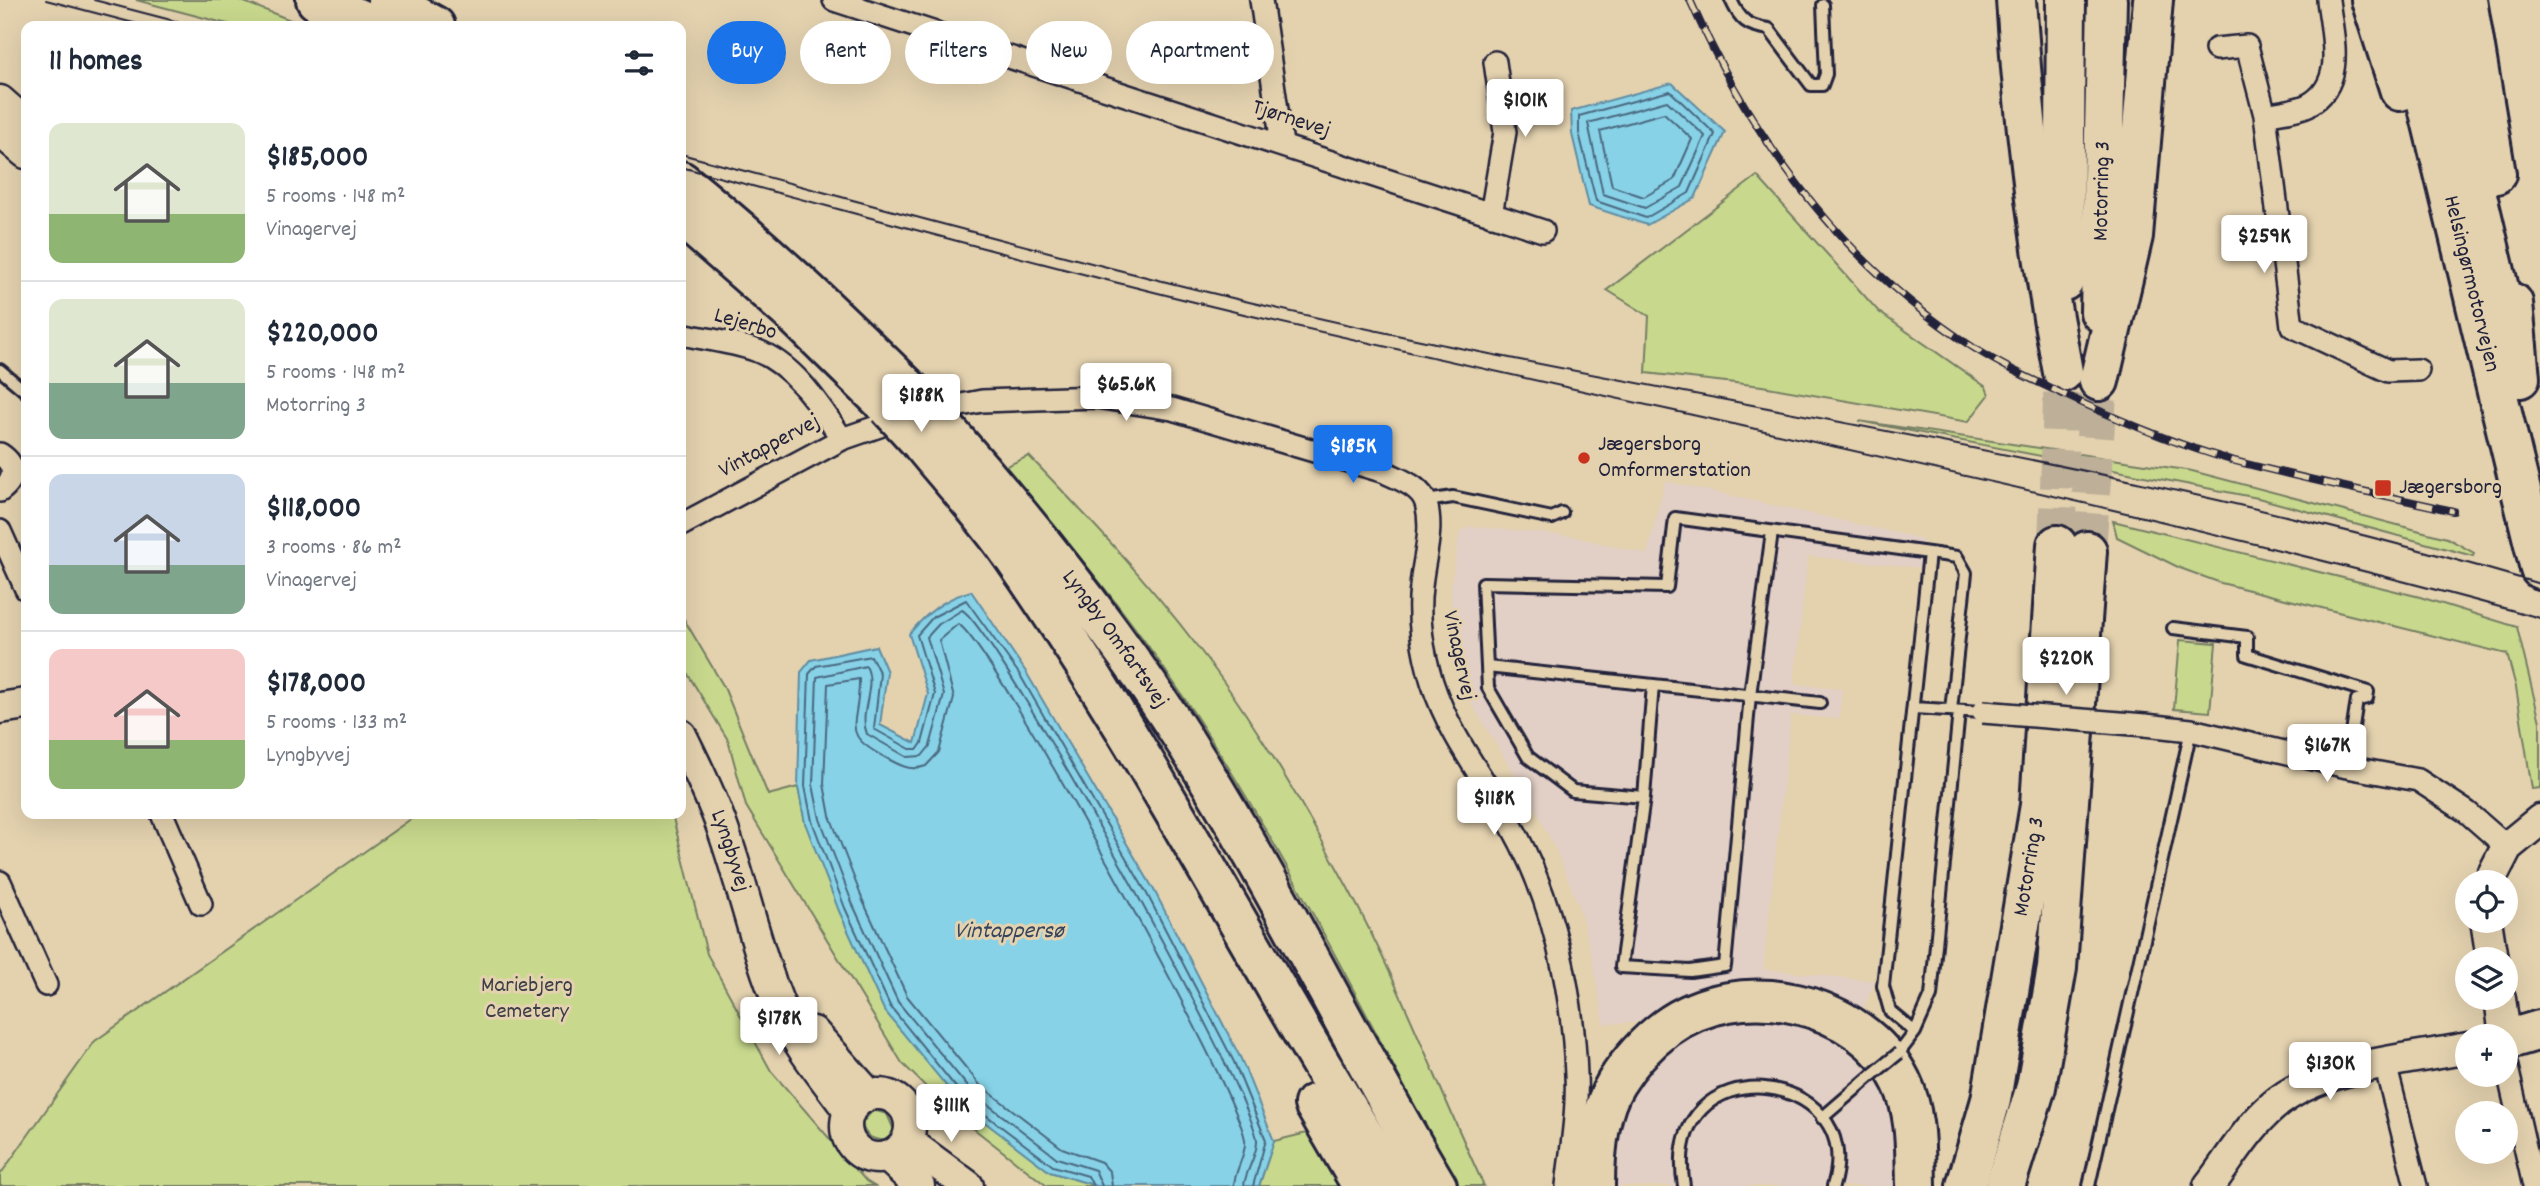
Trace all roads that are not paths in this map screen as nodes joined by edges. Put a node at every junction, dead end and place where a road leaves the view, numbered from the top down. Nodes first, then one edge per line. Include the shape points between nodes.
1 (316, 0) edge
2 (387, 0) edge
3 (834, 0) edge
4 (1261, 0) edge
5 (1731, 0) edge
6 (2016, 0) edge
7 (2066, 0) edge
8 (2107, 0) edge
9 (2153, 0) edge
10 (2328, 0) edge
11 (2371, 0) edge
12 (2402, 0) edge
13 (2431, 0) edge
14 (2467, 0) edge
15 (1823, 5) dead end
16 (364, 21) edge
17 (426, 21) edge
18 (2216, 49) dead end
19 (1495, 62) dead end
20 (0, 101) edge
21 (2265, 115) junction
22 (21, 120) edge
23 (0, 131) edge
24 (1282, 144) junction
25 (21, 149) edge
26 (686, 185) edge
27 (1491, 215) junction
28 (689, 222) edge
29 (1543, 231) dead end
30 (2472, 290) junction
31 (686, 335) edge
32 (0, 370) edge
33 (2418, 370) dead end
34 (2081, 377) junction
35 (2520, 377) junction
36 (21, 388) edge
37 (901, 400) junction
38 (842, 439) junction
39 (936, 439) junction
40 (0, 454) edge
41 (2540, 462) edge
42 (0, 491) edge
43 (1426, 501) junction
44 (1562, 513) dead end
45 (686, 522) edge
46 (0, 531) edge
47 (1772, 532) junction
48 (1929, 552) junction
49 (2540, 569) edge
50 (21, 578) edge
51 (2173, 628) dead end
52 (1487, 667) junction
53 (1097, 682) junction
54 (1653, 685) junction
55 (1750, 695) junction
56 (1820, 703) dead end
57 (21, 705) edge
58 (0, 708) edge
59 (1913, 708) junction
60 (1955, 711) junction
61 (1983, 712) joint
62 (2191, 730) junction
63 (686, 745) edge
64 (2347, 767) junction
65 (1644, 797) junction
66 (164, 819) edge
67 (2540, 820) edge
68 (2507, 847) junction
69 (2495, 870) edge
70 (0, 882) edge
71 (201, 904) dead end
72 (46, 985) dead end
73 (2540, 1030) edge
74 (1915, 1032) junction
75 (2518, 1035) edge
76 (2455, 1051) edge
77 (2385, 1064) junction
78 (2036, 1087) junction
79 (2511, 1087) edge
80 (859, 1103) junction
81 (1822, 1118) junction
82 (897, 1149) junction
83 (919, 1186) edge
84 (968, 1186) edge
85 (1362, 1186) edge
86 (1396, 1186) edge
87 (1437, 1186) edge
88 (1567, 1186) edge
89 (1595, 1186) edge
90 (1684, 1186) edge
91 (1833, 1186) edge
92 (1916, 1186) edge
93 (1966, 1186) edge
94 (2005, 1186) edge
95 (2024, 1186) edge
96 (2090, 1186) edge
97 (2209, 1186) edge
98 (2416, 1186) edge
99 (2534, 1186) edge

1 - 16 highway
2 - 17 highway
3 - 24 street, Tjørnevej
4 - 24 street
5 - 15 lane via 1740,20 1769,29 1811,85 1822,85 1826,74
6 - 34 highway via 2025,127 2043,268
7 - 34 highway, Motorring 3
8 - 34 highway, Motorring 3
9 - 34 highway via 2133,236
10 - 21 street via 2336,61 2329,86 2308,105
11 - 30 highway via 2431,191
12 - 30 highway, Helsingørmotorvejen
13 - 35 highway, Helsingørmotorvejen
14 - 35 highway via 2511,273
18 - 21 street via 2247,46
19 - 27 street via 1505,132
20 - 22 street
21 - 33 street via 2292,326 2388,371
23 - 25 street
24 - 27 street, Tjørnevej
26 - 37 highway, Lyngby Omfartsvej via 827,308
27 - 29 street, Tjørnevej
28 - 37 highway, Lyngby Omfartsvej via 795,316
30 - 49 highway, Helsingørmotorvejen
31 - 38 street, Lejerbo via 773,359 791,373
32 - 36 lane
35 - 41 highway, Helsingørmotorvejen
37 - 39 highway, Lyngby Omfartsvej, bridge
38 - 43 street, Vintappervej via 952,406 1096,397 1172,409 1385,472 1415,487
38 - 45 street, Vintappervej
39 - 53 highway, Lyngby Omfartsvej
39 - 87 highway, Lyngby Omfartsvej via 1040,537 1120,644 1254,857
40 - 42 street via 13,469 12,480
43 - 44 lane via 1453,497 1552,518
43 - 88 street, Vinagervej via 1429,532 1420,589 1431,678 1444,716 1512,827 1535,876 1564,974 1577,1077
46 - 50 street
47 - 48 lane
47 - 52 lane via 1675,518 1667,587 1483,583
47 - 55 lane
48 - 59 lane
48 - 60 lane via 1957,557 1966,573
51 - 64 lane via 2247,638 2247,655 2368,692 2367,698 2357,700
52 - 54 lane
52 - 65 lane via 1488,688 1528,757 1573,791
53 - 85 highway via 1233,963
53 - 86 highway, Lyngby Omfartsvej via 1336,1093
54 - 55 lane
54 - 65 lane
55 - 56 lane
55 - 65 lane via 1725,966 1690,971 1621,967
57 - 58 street
59 - 60 lane
59 - 74 lane via 1883,986 1890,1011
60 - 61 lane
60 - 74 lane via 1931,996
61 - 62 street, bridge
62 - 64 street
62 - 96 lane
63 - 80 street, Lyngbyvej via 723,830 766,971
64 - 68 street via 2418,780 2467,812
66 - 71 street
67 - 68 street
68 - 69 street
70 - 72 street
73 - 75 highway
74 - 81 lane, bridge via 1899,1053
76 - 77 street
77 - 97 street via 2298,1087 2271,1107
77 - 98 street
78 - 93 highway, Motorring 3 via 2057,968 2072,548 2040,805 1991,1100
78 - 94 highway, Motorring 3
78 - 95 highway via 2038,1126
79 - 99 street
80 - 82 street via 890,1096 906,1110 910,1120
80 - 82 street via 846,1129 853,1147 869,1157
81 - 90 lane via 1805,1100 1783,1089 1734,1089 1695,1118 1684,1140 1680,1165
81 - 91 lane via 1837,1156
82 - 83 street
82 - 84 street
89 - 92 highway via 1603,1114 1615,1085 1637,1053 1668,1027 1707,1008 1754,1000 1823,1010 1854,1026 1882,1050 1902,1083 1914,1127

